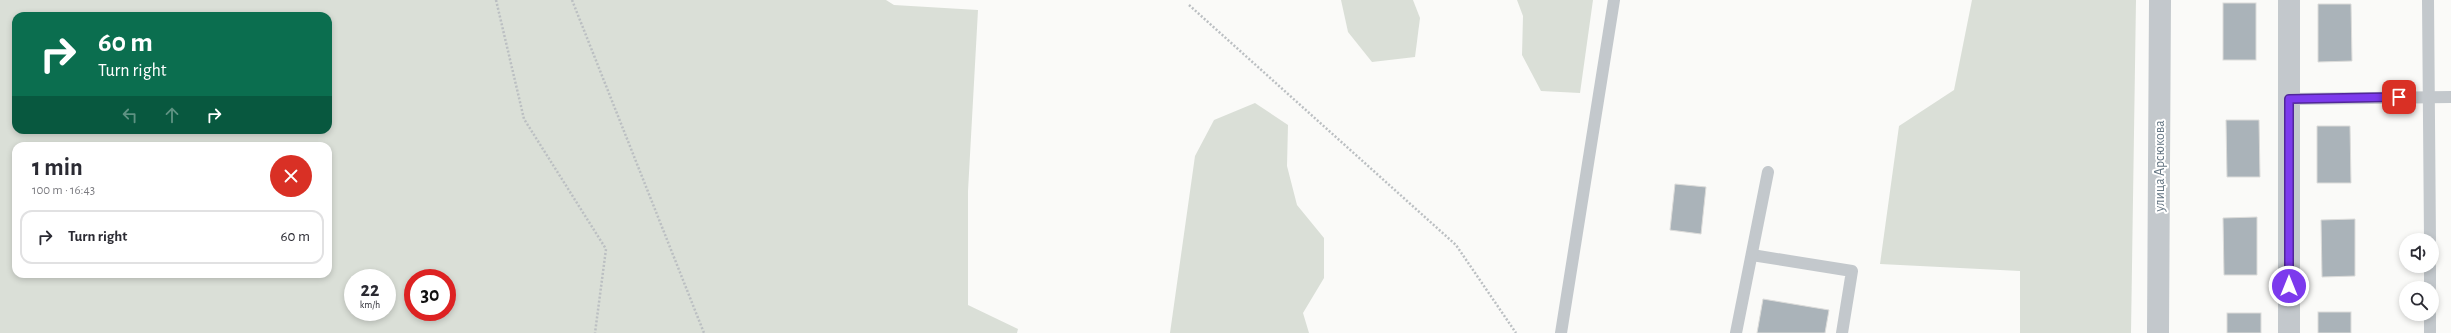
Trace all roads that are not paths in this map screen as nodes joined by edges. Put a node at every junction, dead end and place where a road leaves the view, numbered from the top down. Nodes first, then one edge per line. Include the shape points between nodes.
1 (1614, 0) edge
2 (2160, 0) edge
3 (2289, 0) edge
4 (2428, 0) edge
5 (2430, 97) junction
6 (2451, 97) edge
7 (2289, 99) junction
8 (1768, 172) dead end
9 (2430, 233) edge
10 (1752, 255) junction
11 (2430, 321) edge
12 (1561, 333) edge
13 (1736, 333) edge
14 (1842, 333) edge
15 (2158, 333) edge
16 (2289, 333) edge
17 (2430, 333) edge

1 - 12 lane
2 - 15 street, улица Арсюкова
3 - 7 street
4 - 5 lane
5 - 6 lane
5 - 7 lane
5 - 9 lane
7 - 16 street
8 - 10 lane
10 - 13 lane
10 - 14 lane via 1852,271
11 - 17 lane

